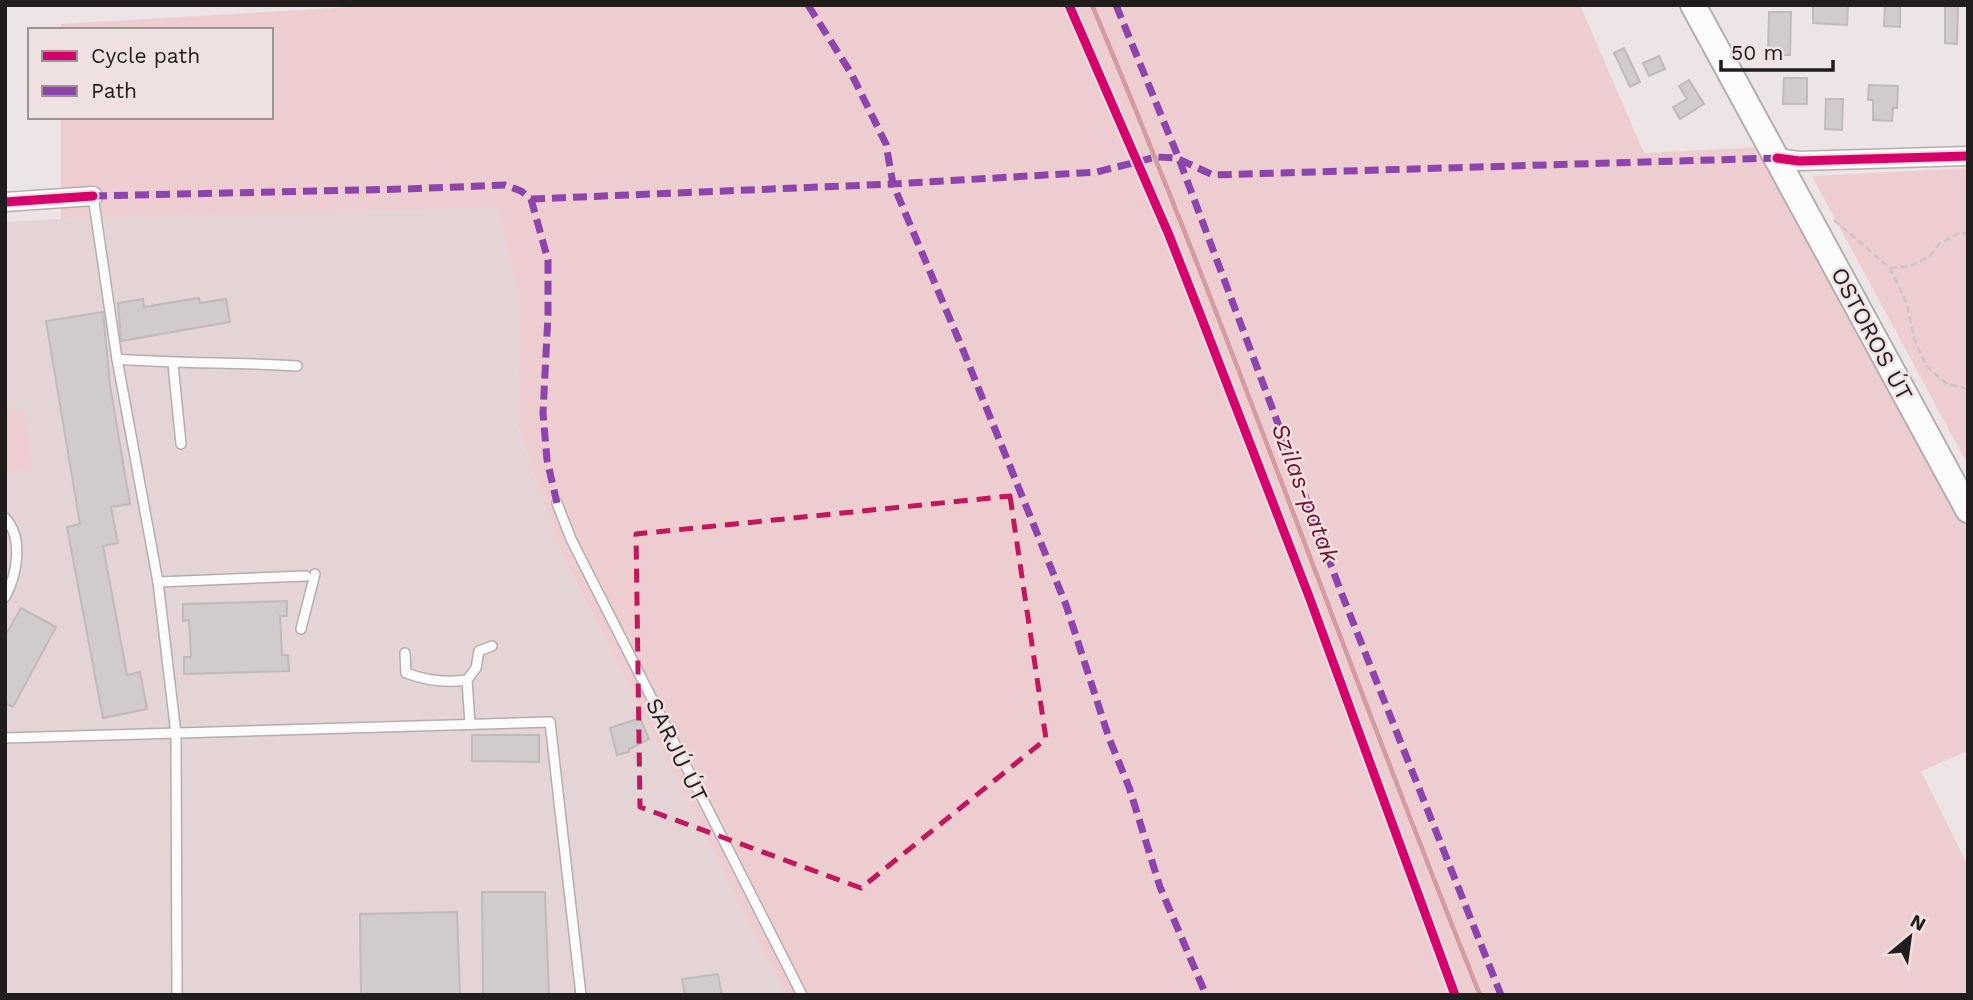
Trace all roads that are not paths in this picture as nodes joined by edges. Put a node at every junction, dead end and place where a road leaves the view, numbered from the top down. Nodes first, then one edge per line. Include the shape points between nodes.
1 (1693, 5) edge
2 (1968, 156) edge
3 (1777, 158) junction
4 (93, 196) joint
5 (5, 202) edge
6 (117, 359) junction
7 (173, 364) junction
8 (297, 366) dead end
9 (181, 444) dead end
10 (557, 503) dead end
11 (1968, 510) edge
12 (5, 518) edge
13 (158, 582) junction
14 (5, 597) edge
15 (301, 629) dead end
16 (492, 646) dead end
17 (405, 653) dead end
18 (467, 680) junction
19 (470, 724) junction
20 (177, 733) junction
21 (5, 738) edge
22 (177, 995) edge
23 (581, 995) edge
24 (802, 995) edge

1 - 3 main road, OSTOROS ÚT
2 - 3 street
3 - 11 main road, OSTOROS ÚT
4 - 5 street
4 - 6 lane
6 - 7 lane
6 - 13 lane
7 - 8 lane
7 - 9 lane
10 - 24 lane, SARJÚ ÚT via 571,539
12 - 14 lane via 12,525 16,562
13 - 15 lane via 309,580
13 - 20 lane
16 - 18 lane via 479,651 476,668
17 - 18 lane via 406,673 435,681
18 - 19 lane
19 - 20 lane
19 - 23 lane via 550,722
20 - 21 lane
20 - 22 lane

